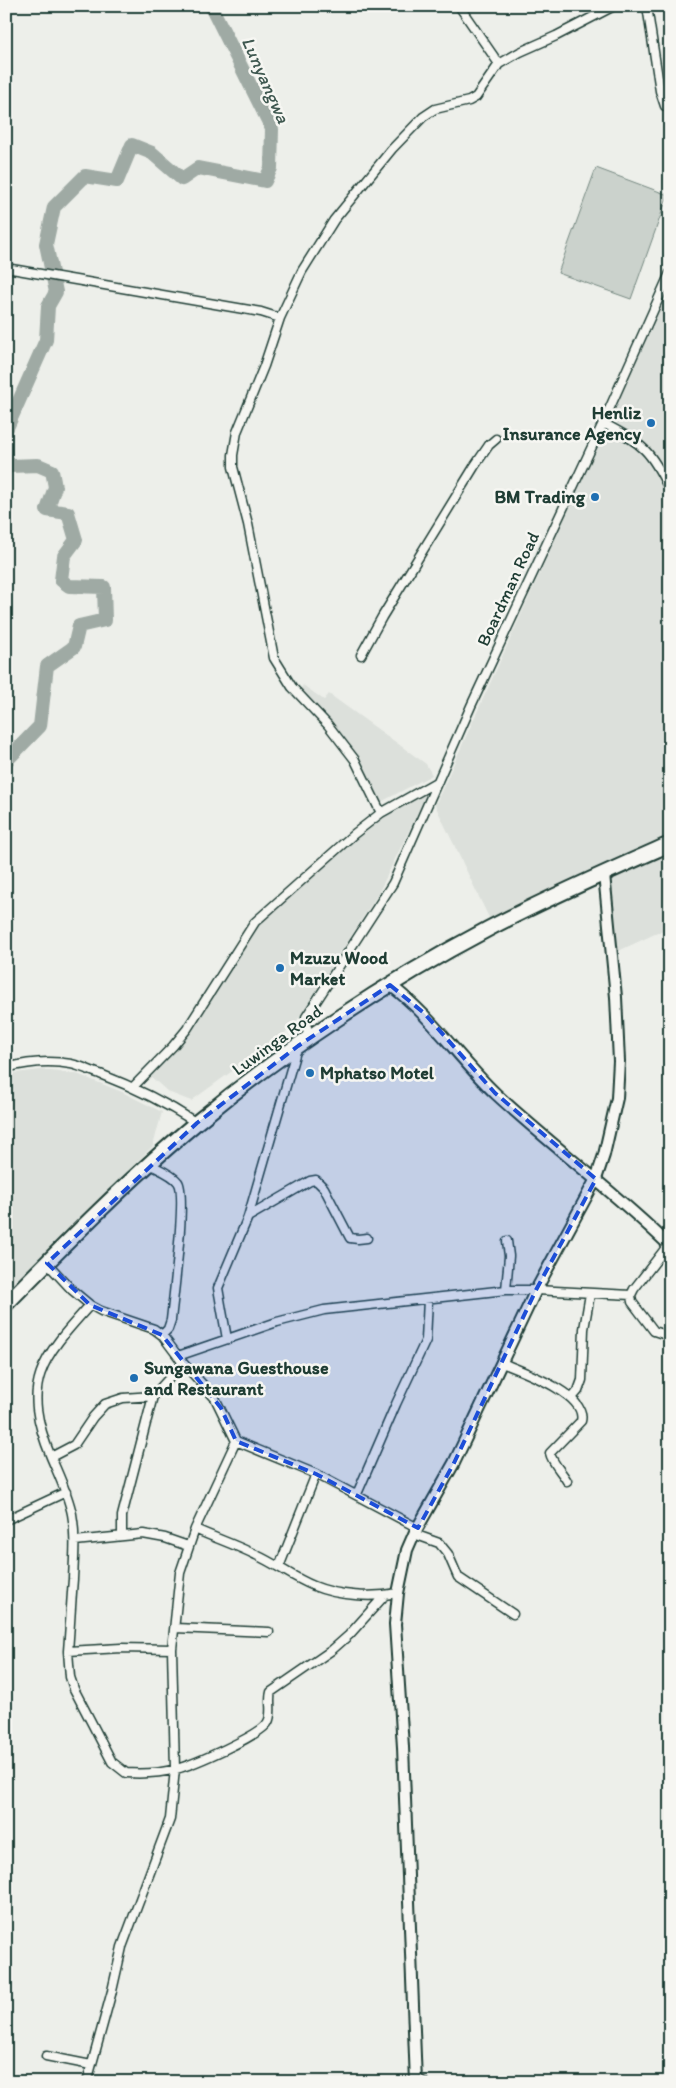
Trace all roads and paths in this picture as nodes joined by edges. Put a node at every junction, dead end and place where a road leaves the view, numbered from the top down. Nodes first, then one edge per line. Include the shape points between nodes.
1 (459, 6) edge
2 (614, 6) edge
3 (647, 6) edge
4 (499, 64) junction
5 (670, 109) edge
6 (6, 268) edge
7 (670, 273) edge
8 (280, 318) junction
9 (603, 423) junction
10 (496, 438) dead end
11 (670, 491) edge
12 (361, 655) dead end
13 (438, 781) junction
14 (381, 813) junction
15 (670, 844) edge
16 (604, 874) junction
17 (390, 985) junction
18 (303, 1042) junction
19 (6, 1068) edge
20 (133, 1087) junction
21 (197, 1122) junction
22 (149, 1164) junction
23 (596, 1179) junction
24 (248, 1217) junction
25 (367, 1238) dead end
26 (507, 1241) dead end
27 (669, 1245) edge
28 (47, 1263) junction
29 (506, 1290) junction
30 (536, 1290) junction
31 (590, 1294) junction
32 (631, 1295) junction
33 (428, 1300) junction
34 (6, 1304) edge
35 (90, 1305) junction
36 (670, 1332) edge
37 (162, 1335) junction
38 (227, 1339) junction
39 (178, 1356) junction
40 (502, 1363) junction
41 (183, 1364) junction
42 (153, 1396) junction
43 (572, 1398) junction
44 (236, 1441) junction
45 (51, 1457) junction
46 (316, 1474) junction
47 (567, 1481) dead end
48 (66, 1492) junction
49 (357, 1494) junction
50 (6, 1520) edge
51 (195, 1529) junction
52 (416, 1531) junction
53 (122, 1536) junction
54 (75, 1541) junction
55 (188, 1546) junction
56 (279, 1567) junction
57 (398, 1592) junction
58 (385, 1595) junction
59 (513, 1614) dead end
60 (175, 1628) junction
61 (269, 1632) dead end
62 (172, 1649) junction
63 (68, 1651) junction
64 (174, 1770) junction
65 (46, 2056) dead end
66 (91, 2065) junction
67 (419, 2081) edge
68 (87, 2082) edge

1 - 4 street
2 - 4 street
3 - 5 street via 660,91 665,106
4 - 8 street via 476,97 435,109 392,150 334,220 302,272
6 - 8 street
7 - 9 street, Boardman Road
8 - 14 street via 237,432 233,467 248,524 274,658 292,687 355,760
9 - 11 street via 634,439 648,452
9 - 13 street, Boardman Road
10 - 12 street via 474,467
13 - 14 street
13 - 18 street, Boardman Road via 393,883 306,1018
14 - 20 street via 255,922 187,1029
15 - 16 highway, Luwinga Road
16 - 17 highway, Luwinga Road via 489,929
16 - 23 street via 616,997 618,1079 610,1135
17 - 18 highway, Luwinga Road
17 - 23 street via 424,1013 495,1093
18 - 21 highway, Luwinga Road
18 - 24 street, Boardman Road
19 - 20 street via 44,1061 72,1064
20 - 21 street
21 - 22 highway, Luwinga Road
22 - 28 highway, Luwinga Road
22 - 37 street via 174,1178 181,1190 171,1320
23 - 27 street
23 - 30 street
24 - 25 street via 316,1180 324,1188 350,1238
24 - 38 street, Boardman Road via 218,1288
26 - 29 street
27 - 32 street
28 - 34 highway, Luwinga Road
28 - 35 street
29 - 30 street
29 - 33 street
30 - 31 street
30 - 40 street
31 - 32 street
31 - 43 street via 584,1329 582,1380
32 - 36 street via 632,1302 654,1331
33 - 38 street via 324,1310
33 - 49 street via 426,1340
35 - 37 street
35 - 45 street via 57,1342 44,1363 39,1380 36,1410
37 - 39 street
38 - 39 street
39 - 41 street
40 - 43 street
40 - 52 street via 454,1463
41 - 42 street
41 - 44 street via 215,1398
42 - 45 street via 123,1398 106,1404 74,1445
42 - 53 street via 122,1516
43 - 47 street via 581,1412 581,1421 550,1453
44 - 46 street
44 - 51 street
45 - 48 street
46 - 49 street
46 - 56 street
48 - 50 street
48 - 54 street
49 - 52 street
51 - 55 street
51 - 56 street
52 - 57 street
52 - 59 street via 439,1544 448,1554 458,1577
53 - 54 street
53 - 55 street via 143,1534
54 - 63 street
55 - 60 street via 180,1574
56 - 58 street via 313,1586 328,1590
57 - 58 street
57 - 67 street via 395,1624
58 - 64 street via 332,1650 271,1692 269,1720 261,1730
60 - 61 street
60 - 62 street
62 - 63 street
62 - 64 street
63 - 64 street via 74,1689 112,1762 126,1773
64 - 66 street via 170,1819 122,1947
65 - 66 street
66 - 68 street

